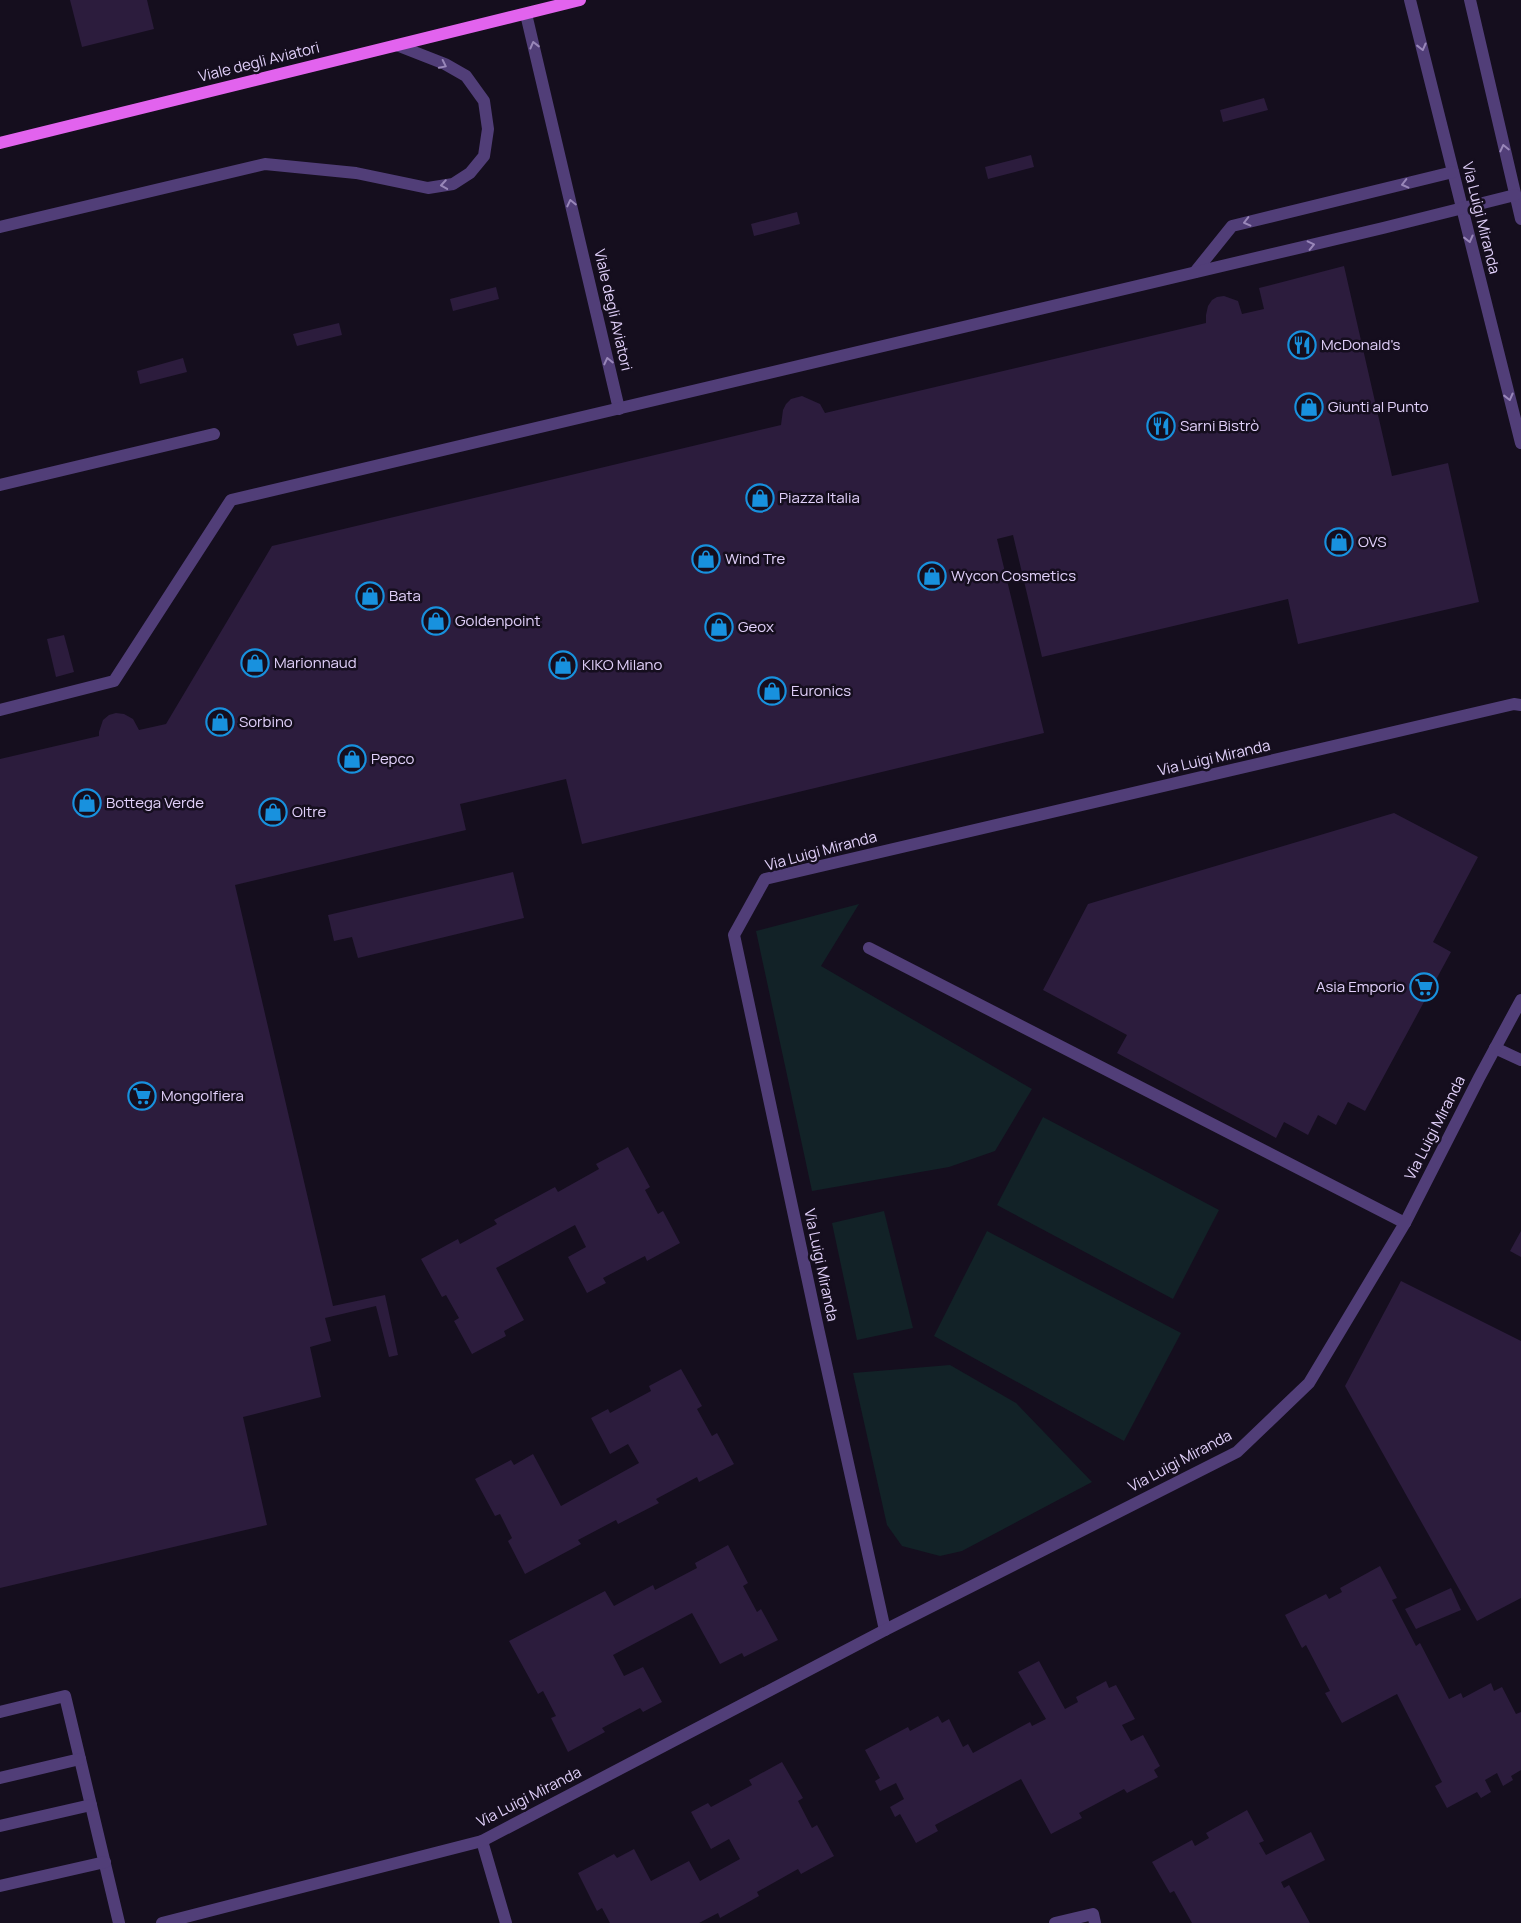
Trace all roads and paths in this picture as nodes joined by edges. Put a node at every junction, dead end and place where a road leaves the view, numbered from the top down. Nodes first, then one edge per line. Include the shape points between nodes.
1 (580, 0) edge
2 (1410, 0) edge
3 (1470, 0) edge
4 (526, 14) junction
5 (398, 46) junction
6 (0, 143) edge
7 (1453, 172) junction
8 (1515, 195) junction
9 (1462, 209) junction
10 (1521, 219) edge
11 (0, 227) edge
12 (1195, 272) junction
13 (619, 409) junction
14 (214, 434) dead end
15 (1521, 443) edge
16 (0, 485) edge
17 (1521, 705) edge
18 (0, 710) edge
19 (869, 948) dead end
20 (1521, 1000) edge
21 (1495, 1048) junction
22 (1521, 1060) edge
23 (1405, 1223) junction
24 (885, 1630) junction
25 (0, 1712) edge
26 (80, 1759) junction
27 (0, 1778) edge
28 (91, 1804) junction
29 (0, 1826) edge
30 (482, 1841) junction
31 (105, 1862) junction
32 (0, 1886) edge
33 (119, 1923) edge
34 (162, 1923) edge
35 (506, 1923) edge
36 (1055, 1923) edge
37 (1095, 1923) edge

1 - 4 main road, Viale degli Aviatori
2 -> 7 street, Via Luigi Miranda
8 -> 3 street
4 - 5 main road, Viale degli Aviatori
13 -> 4 street, Viale degli Aviatori
5 - 6 main road, Viale degli Aviatori
5 -> 11 street via 445,64 466,76 484,101 488,129 484,156 470,173 453,184 428,188 356,174 265,164
7 - 9 street, Via Luigi Miranda
7 -> 12 street via 1232,226
8 - 9 street
8 - 10 street
12 -> 9 street
9 -> 15 street, Via Luigi Miranda
12 - 13 street
13 - 18 street via 232,500 114,681
14 - 16 street
17 - 24 street, Via Luigi Miranda via 1514,704 765,879 734,935
19 - 23 street
20 - 21 street, Via Luigi Miranda
21 - 22 street
21 - 23 street, Via Luigi Miranda
23 - 24 street, Via Luigi Miranda via 1309,1383 1237,1452
24 - 30 street, Via Luigi Miranda
25 - 26 street via 65,1696
26 - 27 street
26 - 28 street
28 - 29 street
28 - 31 street
30 - 34 street, Via Luigi Miranda
30 - 35 street
31 - 32 street
31 - 33 street
36 - 37 street via 1093,1914

